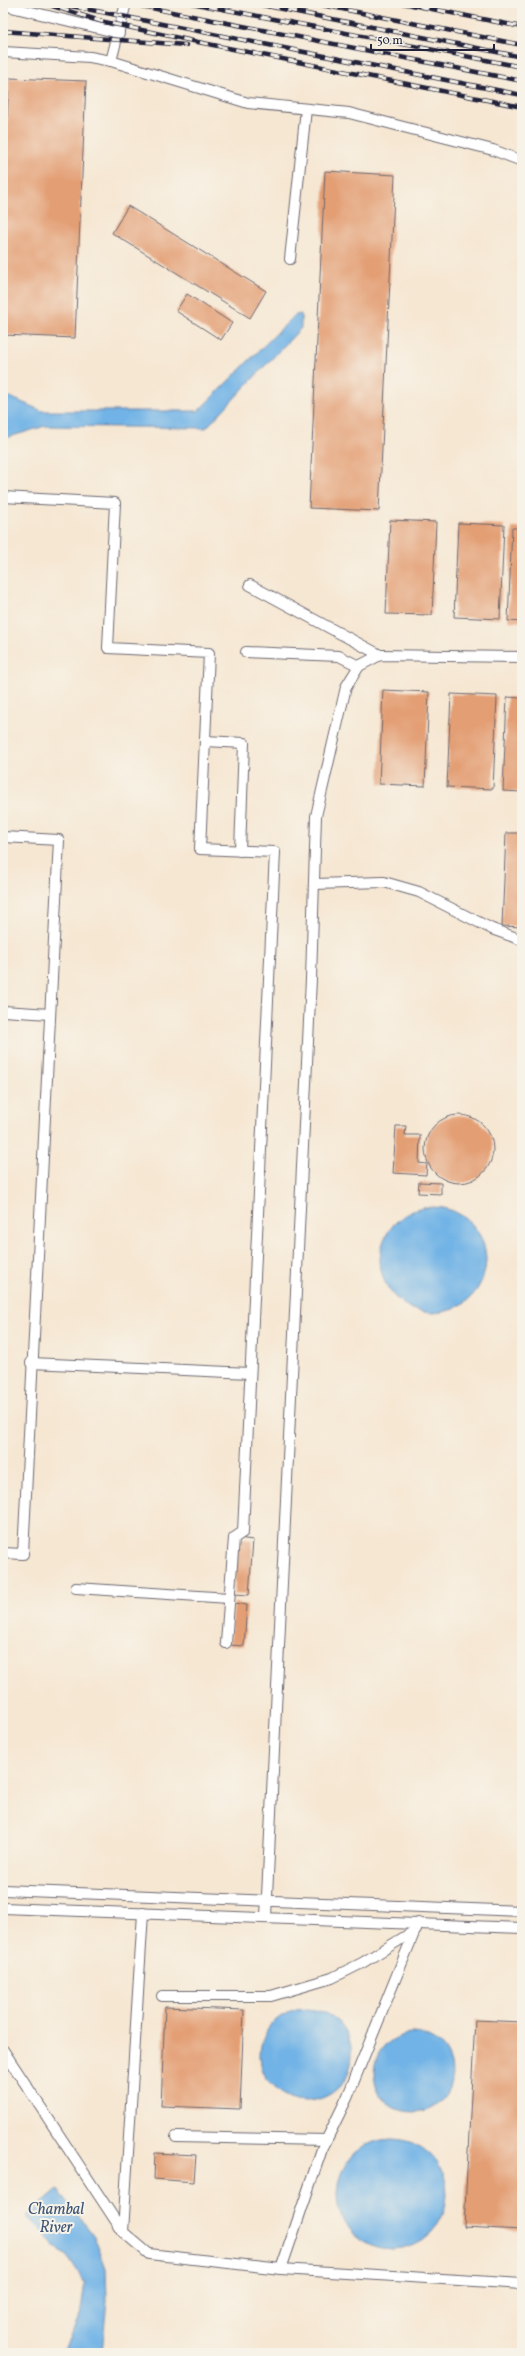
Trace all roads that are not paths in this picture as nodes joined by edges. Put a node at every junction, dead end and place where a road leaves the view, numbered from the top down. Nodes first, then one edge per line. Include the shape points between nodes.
1 (126, 3) edge
2 (3, 5) edge
3 (118, 33) junction
4 (3, 52) edge
5 (111, 61) junction
6 (306, 109) junction
7 (520, 160) edge
8 (290, 259) dead end
9 (3, 498) edge
10 (250, 585) dead end
11 (246, 652) dead end
12 (380, 656) junction
13 (522, 656) edge
14 (358, 666) junction
15 (205, 741) junction
16 (3, 837) edge
17 (240, 850) junction
18 (314, 884) junction
19 (522, 940) edge
20 (3, 1011) edge
21 (50, 1014) junction
22 (31, 1363) junction
23 (250, 1374) junction
24 (3, 1553) edge
25 (76, 1588) dead end
26 (229, 1598) junction
27 (226, 1643) dead end
28 (3, 1890) edge
29 (266, 1901) junction
30 (3, 1908) edge
31 (522, 1911) edge
32 (143, 1913) junction
33 (266, 1917) junction
34 (417, 1926) junction
35 (522, 1928) edge
36 (162, 1996) dead end
37 (3, 2050) edge
38 (176, 2137) dead end
39 (327, 2140) junction
40 (124, 2232) junction
41 (281, 2269) junction
42 (522, 2284) edge

1 - 3 lane
2 - 3 lane
3 - 5 lane
4 - 5 lane via 90,57
5 - 6 lane via 248,103
6 - 7 lane via 349,113 493,150
6 - 8 lane
9 - 15 lane via 115,503 108,648 209,653
10 - 12 lane
11 - 14 lane via 339,656
12 - 13 lane
12 - 14 lane
14 - 18 lane via 346,687 316,816
15 - 17 lane via 244,743
15 - 17 lane via 200,849
16 - 21 lane via 59,840
17 - 23 lane via 275,852
18 - 19 lane via 384,882 418,892 492,929
18 - 29 lane
20 - 21 lane
21 - 22 lane
22 - 23 lane
22 - 24 lane via 23,1554
23 - 26 lane via 243,1532 234,1538
25 - 26 lane
26 - 27 lane
28 - 29 lane
29 - 31 lane
29 - 33 lane
30 - 32 lane
32 - 33 lane
32 - 40 lane
33 - 34 lane
34 - 35 lane
34 - 36 lane via 362,1963 332,1978 271,1996
34 - 39 lane via 347,2098
37 - 40 lane
38 - 39 lane
39 - 41 lane
40 - 41 lane via 149,2254
41 - 42 lane

